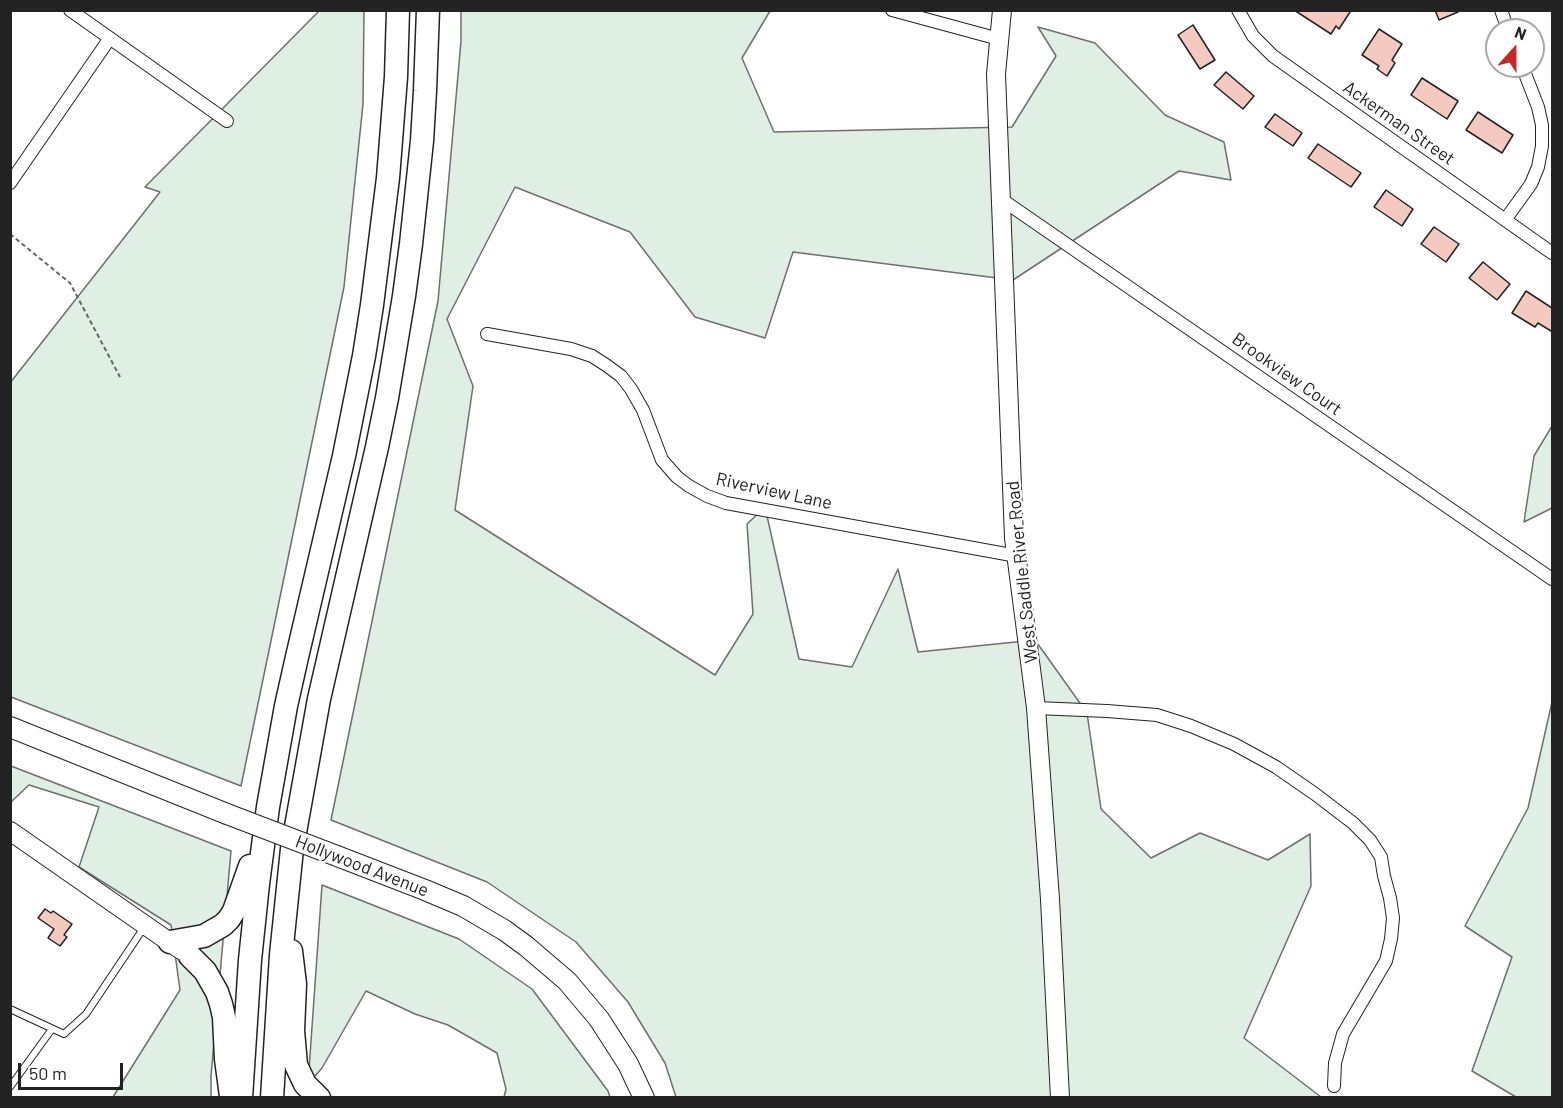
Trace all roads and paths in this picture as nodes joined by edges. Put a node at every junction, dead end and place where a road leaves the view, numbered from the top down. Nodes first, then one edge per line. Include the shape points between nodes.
1 (70, 10) edge
2 (398, 10) edge
3 (428, 10) edge
4 (892, 10) edge
5 (1002, 10) edge
6 (1238, 10) edge
7 (110, 38) junction
8 (999, 39) junction
9 (1527, 78) edge
10 (227, 122) dead end
11 (10, 183) edge
12 (1001, 199) junction
13 (1505, 220) junction
14 (10, 234) edge
15 (1552, 253) edge
16 (487, 334) dead end
17 (120, 377) dead end
18 (1017, 556) junction
19 (1552, 579) edge
20 (1036, 708) junction
21 (10, 727) edge
22 (268, 807) junction
23 (10, 831) edge
24 (286, 902) junction
25 (146, 926) junction
26 (170, 942) junction
27 (190, 956) joint
28 (10, 1009) edge
29 (52, 1029) junction
30 (1334, 1086) dead end
31 (10, 1087) edge
32 (231, 1098) edge
33 (241, 1098) edge
34 (272, 1098) edge
35 (319, 1098) edge
36 (644, 1098) edge
37 (1060, 1098) edge

1 - 7 street
2 - 22 highway via 388,178 364,356 286,706
3 - 24 highway via 421,152 404,296 377,447 309,749
4 - 8 street
5 - 8 street, West Saddle River Road
6 - 13 street, Ackerman Street via 1253,36 1273,56
7 - 10 street
7 - 11 street
8 - 12 street, West Saddle River Road via 996,74
9 - 13 street via 1538,107 1542,146 1531,184
12 - 18 street, West Saddle River Road
12 - 19 street, Brookview Court
13 - 15 street, Ackerman Street
14 - 17 path via 70,282
16 - 18 street, Riverview Lane via 571,349 592,356 621,376 643,410 662,460 677,477 707,496 726,503
18 - 20 street, West Saddle River Road
20 - 30 street via 1157,715 1191,726 1276,767 1316,794 1370,840 1381,857 1390,897 1391,939 1386,961 1343,1034
20 - 37 street, West Saddle River Road
21 - 36 main road, Hollywood Avenue, bridge via 463,906 526,945 567,981 600,1019
22 - 26 highway via 230,919 204,936
22 - 33 highway via 248,977
23 - 25 street
24 - 34 highway
24 - 35 highway via 296,1065 305,1084
25 - 26 street
25 - 29 lane via 86,1014 64,1034
26 - 27 street
27 - 32 highway via 205,971 221,1004
28 - 29 lane
29 - 31 lane

